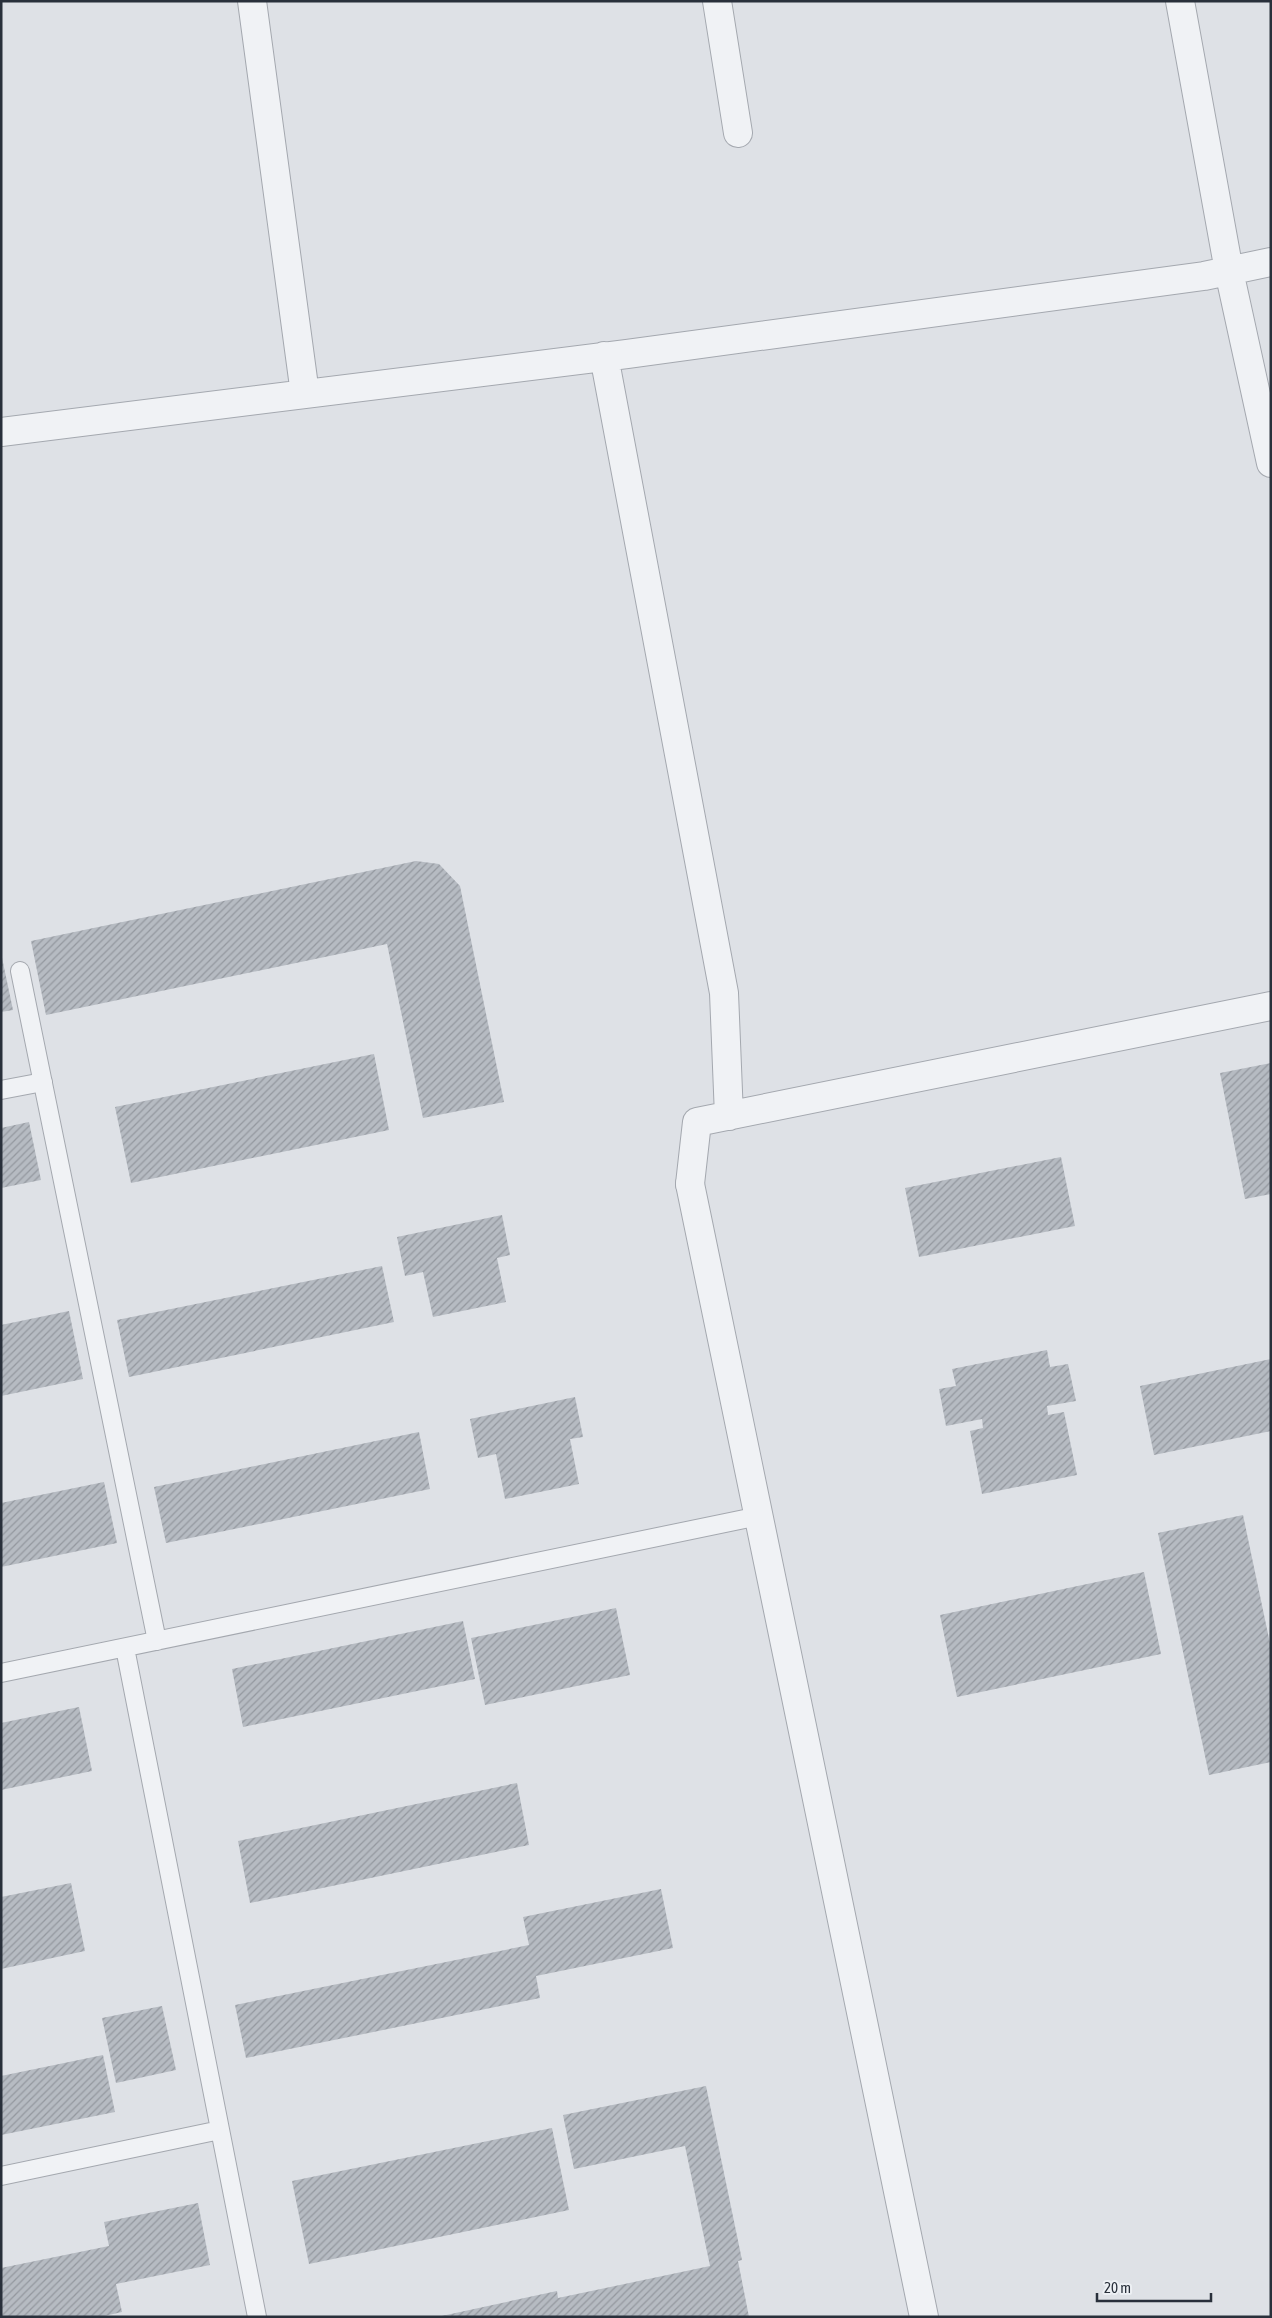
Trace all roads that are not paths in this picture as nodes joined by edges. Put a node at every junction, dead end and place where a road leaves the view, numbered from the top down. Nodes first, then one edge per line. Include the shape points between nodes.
1 (252, 1) edge
2 (717, 1) edge
3 (1180, 1) edge
4 (738, 133) dead end
5 (1271, 262) edge
6 (1229, 271) junction
7 (604, 356) junction
8 (305, 394) junction
9 (1, 432) edge
10 (1271, 463) edge
11 (20, 971) dead end
12 (1271, 1006) edge
13 (43, 1082) junction
14 (1, 1090) edge
15 (729, 1116) junction
16 (759, 1516) junction
17 (157, 1641) junction
18 (125, 1648) junction
19 (1, 1673) edge
20 (220, 2130) junction
21 (1, 2176) edge
22 (257, 2317) edge
23 (924, 2317) edge

1 - 8 street
2 - 4 street
3 - 6 street
5 - 6 street
6 - 7 street
6 - 10 street
7 - 8 street
7 - 15 street via 724,993
8 - 9 street
11 - 13 lane
12 - 15 street
13 - 14 lane
13 - 17 lane
15 - 16 street via 697,1122 690,1184
16 - 17 lane
16 - 23 street
17 - 18 lane
18 - 19 lane
18 - 20 lane
20 - 21 lane
20 - 22 lane

